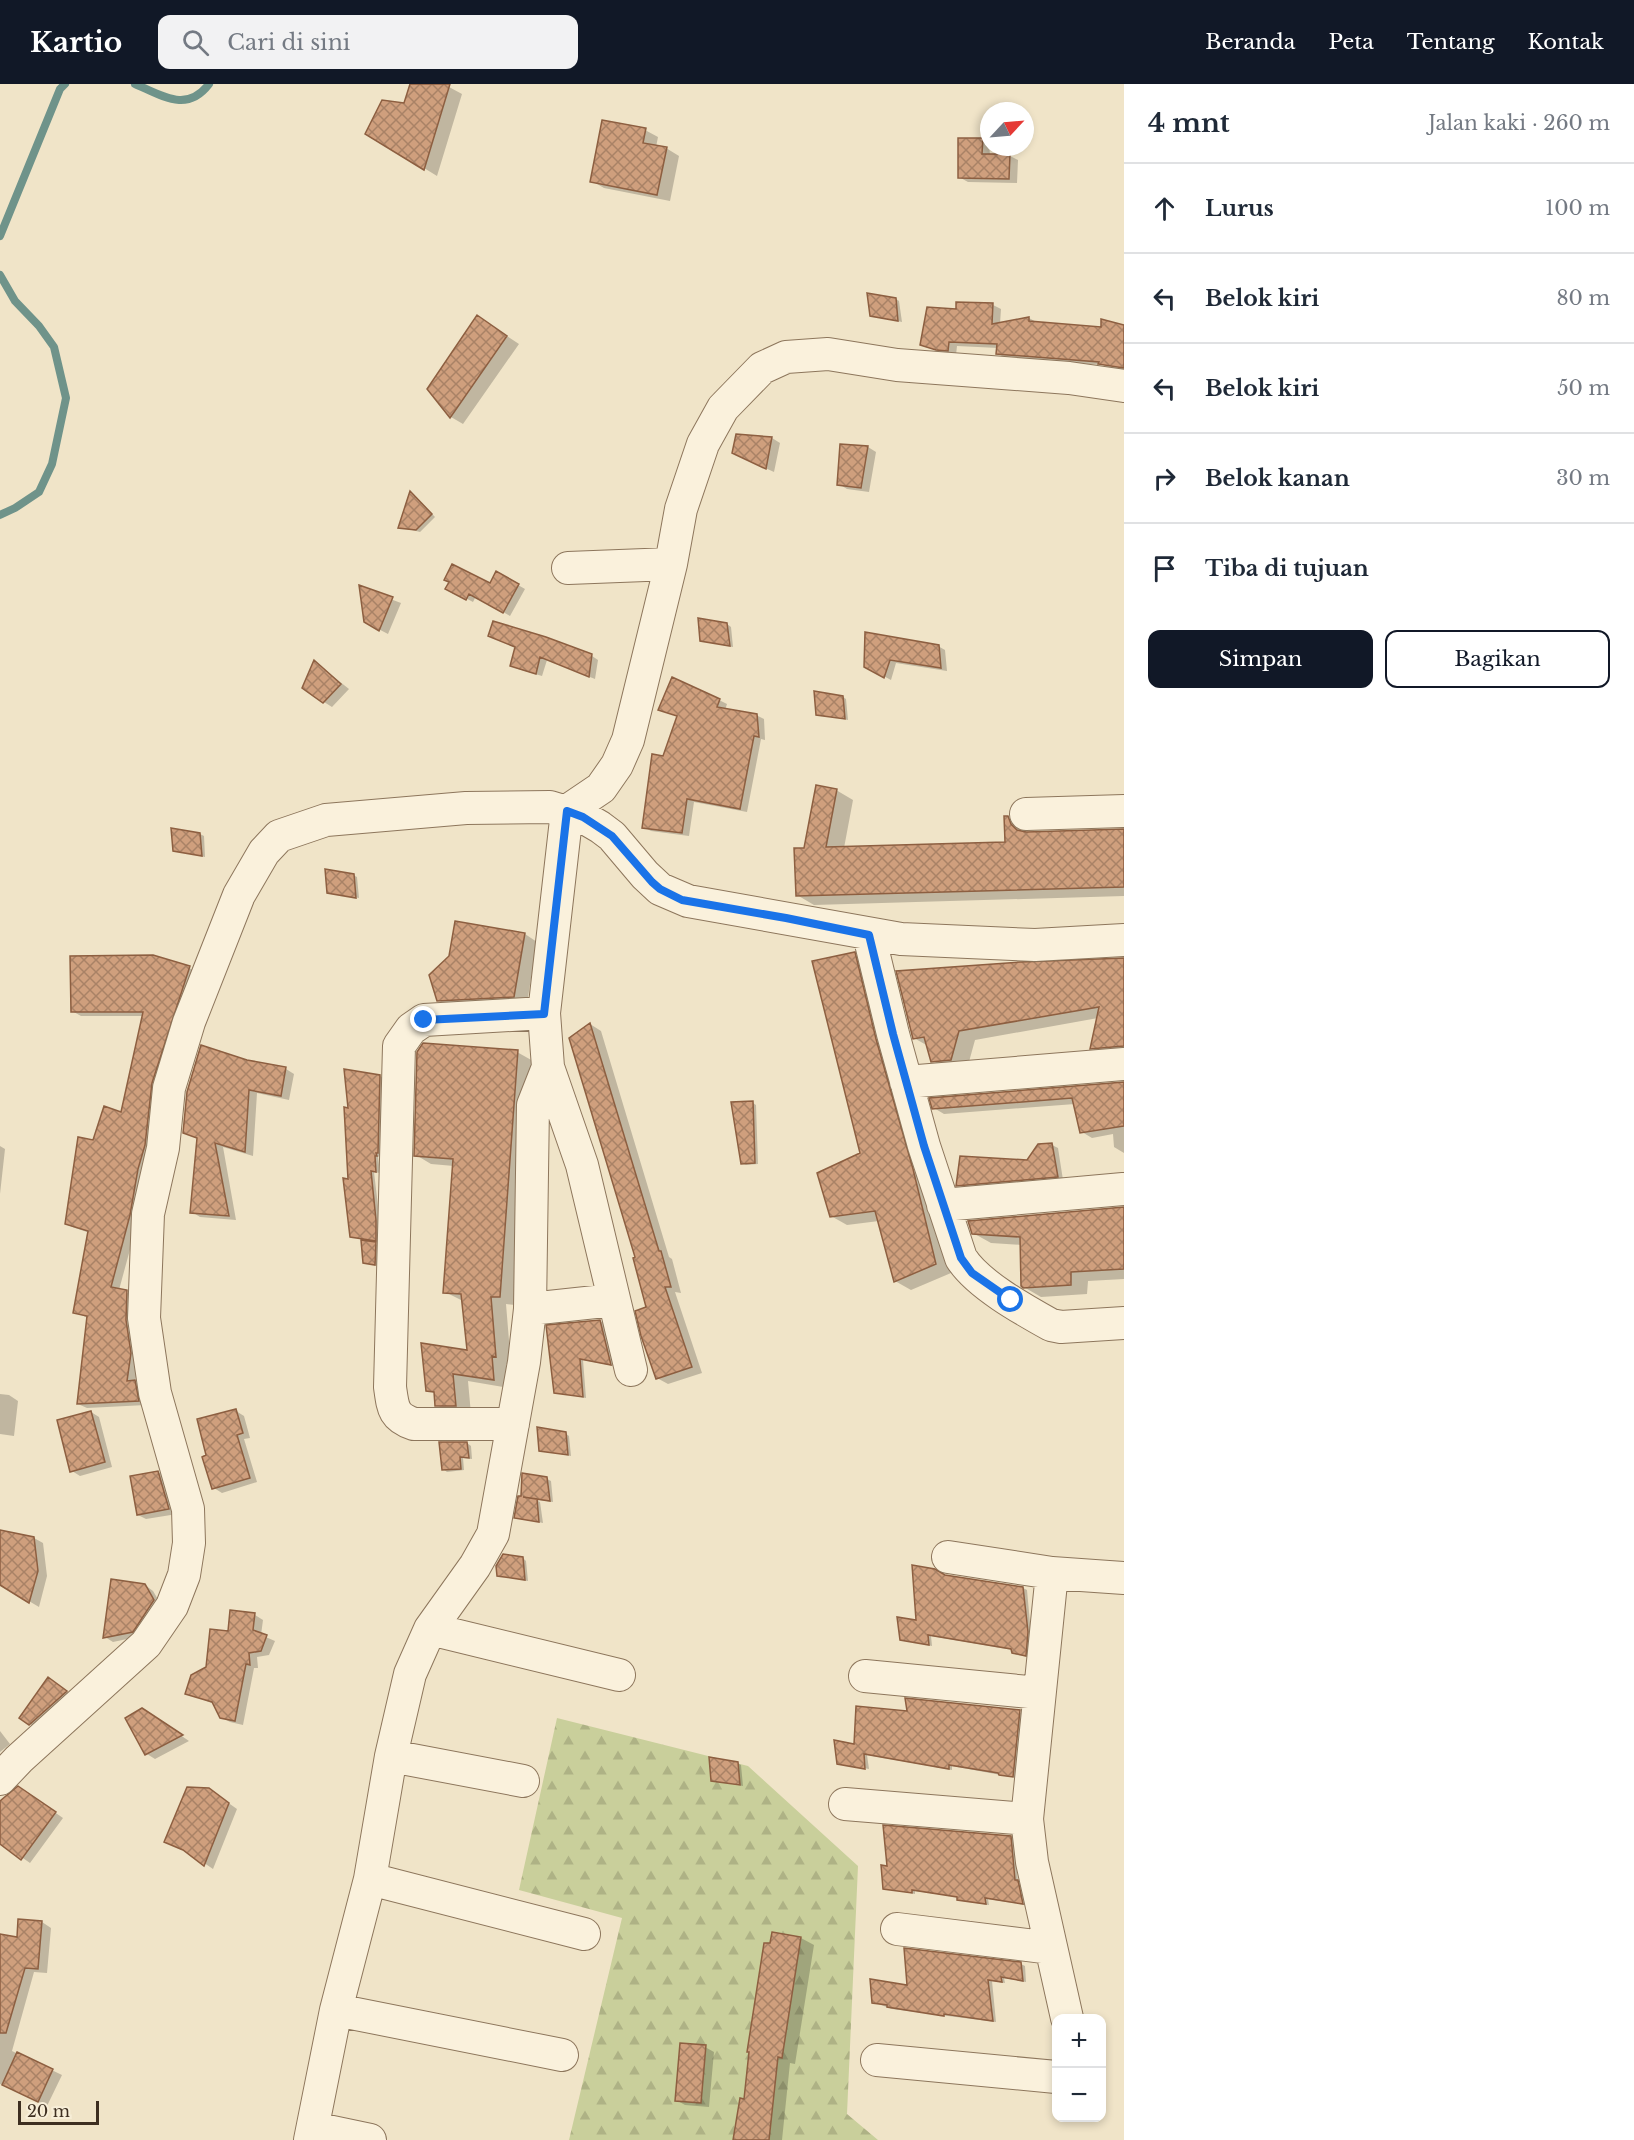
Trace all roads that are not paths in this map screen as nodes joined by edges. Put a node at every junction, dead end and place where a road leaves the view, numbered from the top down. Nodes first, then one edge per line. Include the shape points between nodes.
1 (1124, 386) edge
2 (671, 564) junction
3 (568, 568) dead end
4 (567, 811) junction
5 (1124, 811) edge
6 (1026, 814) dead end
7 (869, 935) junction
8 (1124, 940) edge
9 (544, 1014) junction
10 (1124, 1064) edge
11 (548, 1067) junction
12 (906, 1082) junction
13 (1123, 1189) edge
14 (944, 1205) junction
15 (614, 1300) junction
16 (530, 1309) junction
17 (1124, 1323) edge
18 (631, 1370) dead end
19 (513, 1424) junction
20 (948, 1557) dead end
21 (1052, 1573) junction
22 (1124, 1578) edge
23 (430, 1629) junction
24 (619, 1675) dead end
25 (865, 1677) dead end
26 (1039, 1693) junction
27 (391, 1756) junction
28 (0, 1779) edge
29 (523, 1781) dead end
30 (845, 1804) dead end
31 (1027, 1819) junction
32 (370, 1879) junction
33 (897, 1929) dead end
34 (584, 1934) dead end
35 (1051, 1948) junction
36 (336, 2010) junction
37 (1065, 2014) edge
38 (562, 2055) dead end
39 (877, 2060) dead end
40 (1052, 2077) edge
41 (312, 2134) edge
42 (370, 2140) edge

1 - 2 street via 828,354 786,357 762,368 723,408 704,444 681,509
2 - 3 street
2 - 4 street via 628,740 601,788
4 - 7 street via 612,836 652,882 682,900
4 - 9 street
4 - 28 street via 550,807 466,808 326,820 279,836 264,852 239,895 189,1022 170,1088 163,1148 148,1214 144,1318 155,1393 188,1509 189,1543 184,1575 172,1606 146,1644
5 - 6 street
7 - 8 street via 1035,945
7 - 12 street
9 - 11 street
9 - 19 street via 424,1020 411,1029 399,1046 390,1387 393,1405 403,1420 414,1424
10 - 12 street
11 - 15 street via 582,1165
11 - 16 street via 533,1105
12 - 14 street
13 - 14 street
14 - 17 street via 961,1258 987,1285 1051,1325
15 - 16 street
15 - 18 street
16 - 19 street
19 - 23 street via 493,1534
20 - 21 street
21 - 22 street
21 - 26 street
23 - 24 street
23 - 27 street via 410,1674
25 - 26 street
26 - 31 street
27 - 29 street
27 - 32 street
30 - 31 street
31 - 35 street
32 - 34 street
32 - 36 street
33 - 35 street
35 - 37 street
36 - 38 street
36 - 41 street
39 - 40 street
41 - 42 street

